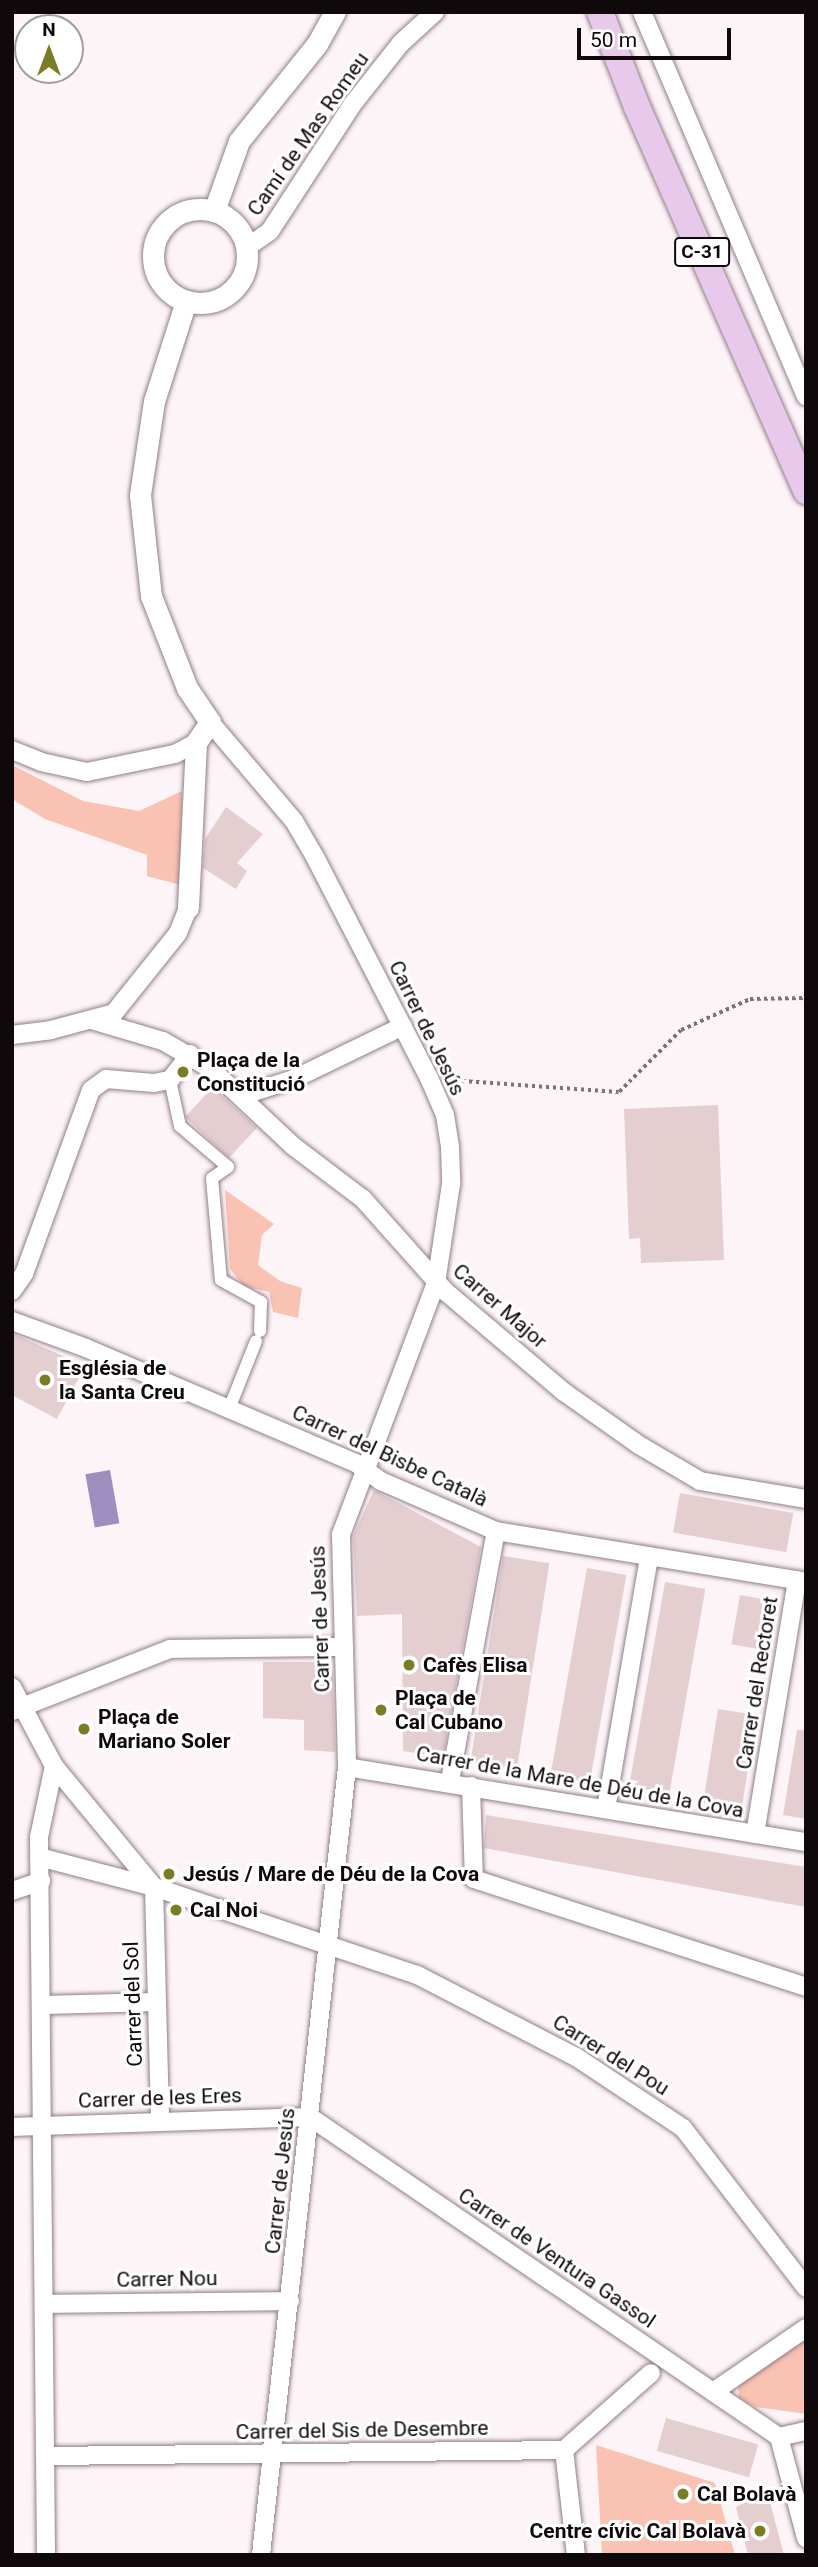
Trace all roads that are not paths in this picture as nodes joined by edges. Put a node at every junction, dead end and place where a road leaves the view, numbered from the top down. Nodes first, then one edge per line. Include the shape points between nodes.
1 (335, 12) edge
2 (435, 12) edge
3 (600, 12) edge
4 (642, 12) edge
5 (214, 211) junction
6 (246, 248) junction
7 (186, 301) junction
8 (806, 396) edge
9 (806, 491) edge
10 (210, 722) junction
11 (195, 743) junction
12 (12, 750) edge
13 (188, 908) joint
14 (92, 1020) junction
15 (403, 1026) junction
16 (12, 1035) edge
17 (190, 1054) junction
18 (170, 1080) junction
19 (242, 1096) junction
20 (436, 1283) junction
21 (12, 1291) edge
22 (12, 1321) edge
23 (229, 1409) junction
24 (368, 1469) junction
25 (806, 1499) edge
26 (496, 1531) junction
27 (649, 1557) junction
28 (801, 1581) edge
29 (344, 1647) junction
30 (12, 1687) edge
31 (17, 1709) edge
32 (54, 1766) junction
33 (347, 1767) junction
34 (450, 1781) junction
35 (471, 1786) junction
36 (606, 1809) junction
37 (755, 1834) junction
38 (806, 1842) edge
39 (39, 1857) junction
40 (40, 1881) junction
41 (153, 1886) junction
42 (12, 1891) edge
43 (329, 1942) junction
44 (806, 1987) edge
45 (156, 2002) junction
46 (43, 2005) junction
47 (310, 2118) junction
48 (160, 2119) junction
49 (43, 2126) junction
50 (12, 2127) edge
51 (806, 2288) edge
52 (290, 2301) junction
53 (45, 2304) junction
54 (806, 2328) edge
55 (651, 2373) dead end
56 (713, 2392) junction
57 (806, 2431) edge
58 (779, 2437) junction
59 (564, 2450) junction
60 (273, 2454) junction
61 (46, 2461) junction
62 (806, 2538) edge
63 (46, 2555) edge
64 (261, 2555) edge
65 (576, 2555) edge

1 - 5 street via 317,44 239,141
2 - 6 street, Camí de Mas Romeu via 401,43 352,106 270,231
3 - 9 main road, C-31 via 637,107
4 - 8 street
5 - 6 street via 234,223
5 - 7 street via 179,213 155,239 152,256 157,277 166,290
6 - 7 street via 244,274 234,290 216,301
7 - 10 street via 154,401 140,495 151,596 187,688
10 - 11 street
10 - 15 street, Carrer de Jesús via 294,821
11 - 12 street via 175,754 87,772
11 - 13 street
13 - 14 street via 178,933 114,1013
14 - 16 street
14 - 17 street
15 - 19 street via 294,1079
15 - 20 street, Carrer de Jesús via 445,1115 450,1147 451,1184
17 - 18 street
17 - 19 street, Carrer Major
18 - 21 street via 106,1079 91,1090 24,1274
18 - 23 street via 180,1126 228,1167 212,1178 220,1280 261,1302 258,1336
19 - 20 street, Carrer Major via 293,1146 363,1199
20 - 24 street, Carrer de Jesús
20 - 25 street, Carrer Major via 564,1392 700,1481
22 - 23 street, Carrer del Bisbe Català
23 - 24 street, Carrer del Bisbe Català
24 - 26 street, Carrer del Bisbe Català via 381,1481
24 - 29 street, Carrer de Jesús via 341,1535
26 - 27 street, Carrer del Bisbe Català
26 - 34 street
27 - 28 street, Carrer del Bisbe Català
27 - 36 street
28 - 37 street, Carrer del Rectoret
29 - 31 street via 170,1649
29 - 33 street, Carrer de Jesús
30 - 31 street
31 - 32 street
32 - 39 street
32 - 41 street
33 - 34 street, Carrer de la Mare de Déu de la Cova
33 - 43 street, Carrer de Jesús
34 - 35 street, Carrer de la Mare de Déu de la Cova
35 - 36 street, Carrer de la Mare de Déu de la Cova
35 - 44 street via 474,1879
36 - 37 street, Carrer de la Mare de Déu de la Cova
37 - 38 street, Carrer de la Mare de Déu de la Cova
39 - 40 street
39 - 41 street, Carrer del Pou
40 - 42 street
40 - 46 street
41 - 43 street, Carrer del Pou
41 - 45 street, Carrer del Sol
43 - 47 street, Carrer de Jesús
43 - 51 street, Carrer del Pou via 417,1975 499,2015 576,2057 683,2128
45 - 46 street
45 - 48 street, Carrer del Sol
46 - 49 street
47 - 48 street, Carrer de les Eres
47 - 52 street, Carrer de Jesús
47 - 56 street, Carrer de Ventura Gassol
48 - 49 street, Carrer de les Eres
49 - 50 street, Carrer de les Eres
49 - 53 street
52 - 53 street, Carrer Nou
52 - 60 street, Carrer de Jesús
53 - 61 street
54 - 56 street
55 - 59 street
56 - 58 street, Carrer de Ventura Gassol
57 - 58 street
58 - 62 street
59 - 60 street, Carrer del Sis de Desembre
59 - 65 street
60 - 61 street, Carrer del Sis de Desembre
60 - 64 street, Carrer de Jesús
61 - 63 street

